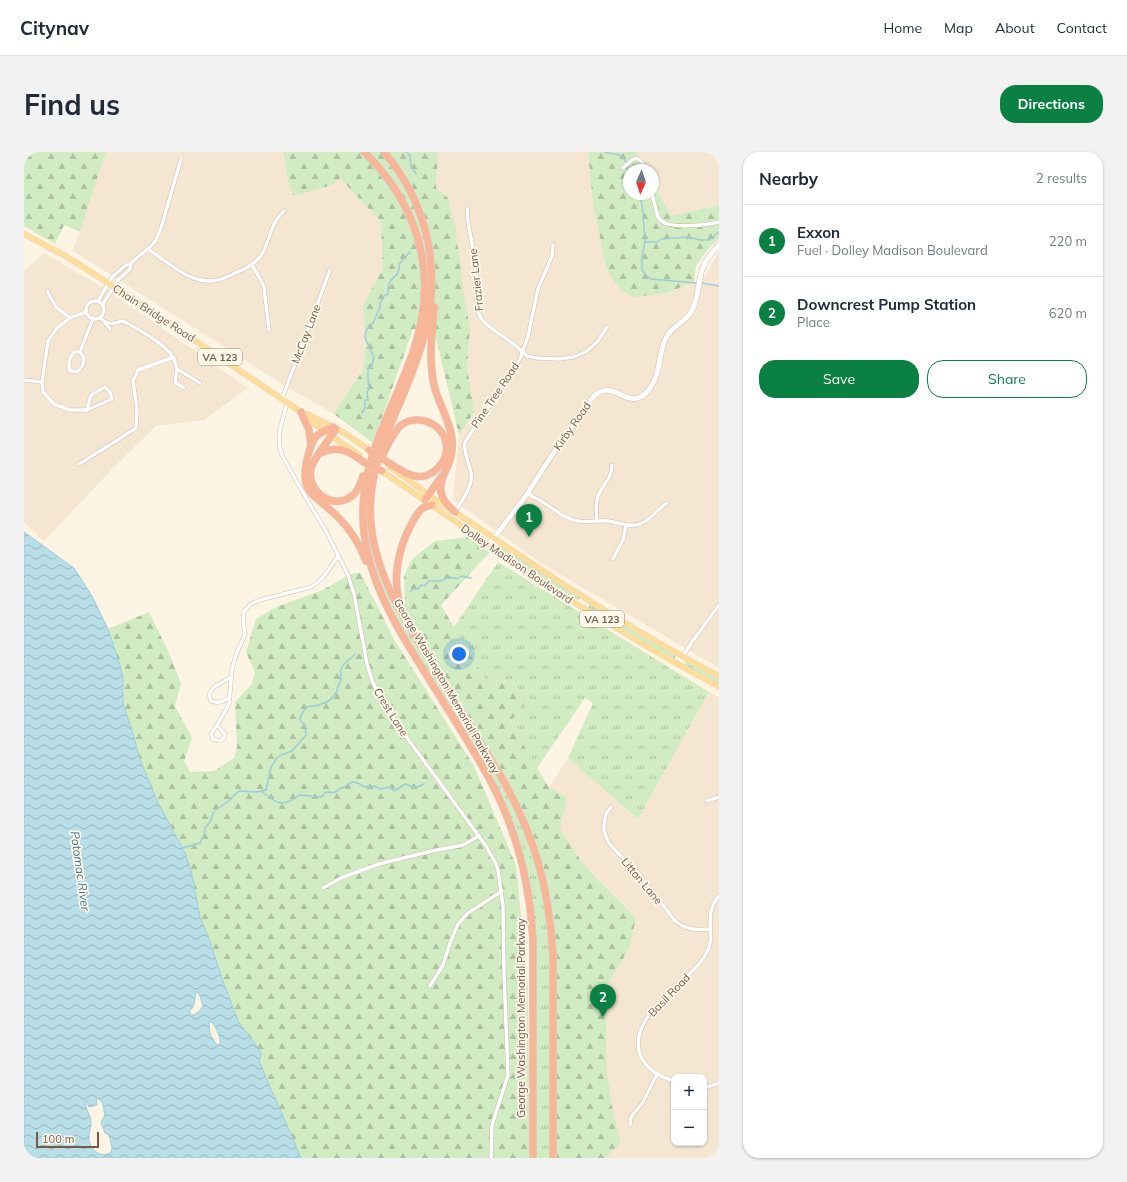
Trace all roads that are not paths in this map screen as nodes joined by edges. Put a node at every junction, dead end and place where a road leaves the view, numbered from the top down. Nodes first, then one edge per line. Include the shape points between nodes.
1 (364, 152) edge
2 (384, 152) edge
3 (715, 152) edge
4 (719, 157) edge
5 (181, 159) dead end
6 (628, 164) edge
7 (642, 164) edge
8 (654, 200) edge
9 (467, 208) dead end
10 (284, 211) dead end
11 (719, 222) edge
12 (24, 234) edge
13 (553, 245) dead end
14 (719, 245) edge
15 (148, 249) junction
16 (430, 252) junction
17 (131, 264) junction
18 (252, 265) junction
19 (330, 270) dead end
20 (108, 283) junction
21 (114, 286) junction
22 (47, 291) dead end
23 (98, 301) junction
24 (103, 304) junction
25 (86, 312) junction
26 (100, 317) junction
27 (70, 318) junction
28 (93, 318) junction
29 (104, 322) junction
30 (607, 327) dead end
31 (110, 329) dead end
32 (269, 330) dead end
33 (80, 352) junction
34 (523, 352) junction
35 (174, 357) junction
36 (177, 369) junction
37 (24, 380) edge
38 (42, 382) junction
39 (200, 383) dead end
40 (184, 388) dead end
41 (282, 399) junction
42 (287, 403) junction
43 (87, 410) junction
44 (301, 412) junction
45 (334, 428) junction
46 (324, 430) junction
47 (332, 436) junction
48 (378, 437) junction
49 (311, 446) junction
50 (369, 450) joint
51 (319, 455) junction
52 (359, 457) junction
53 (79, 464) dead end
54 (389, 465) junction
55 (612, 465) dead end
56 (445, 471) junction
57 (381, 472) junction
58 (527, 494) junction
59 (427, 498) junction
60 (667, 503) dead end
61 (432, 505) junction
62 (455, 512) junction
63 (451, 518) junction
64 (596, 520) junction
65 (626, 525) junction
66 (494, 538) junction
67 (489, 544) junction
68 (338, 556) junction
69 (613, 559) dead end
70 (377, 585) junction
71 (586, 599) junction
72 (719, 605) edge
73 (581, 607) junction
74 (409, 625) junction
75 (683, 656) junction
76 (678, 665) junction
77 (719, 676) edge
78 (231, 677) junction
79 (719, 687) edge
80 (230, 696) junction
81 (217, 724) junction
82 (719, 797) edge
83 (707, 801) dead end
84 (611, 807) dead end
85 (479, 836) junction
86 (322, 888) dead end
87 (502, 891) junction
88 (719, 896) edge
89 (710, 929) junction
90 (430, 986) dead end
91 (657, 1074) junction
92 (671, 1080) edge
93 (719, 1083) edge
94 (707, 1087) edge
95 (630, 1125) dead end
96 (491, 1158) edge
97 (533, 1158) edge
98 (553, 1158) edge

1 - 48 highway, George Washington Memorial Parkway via 393,185 408,213 420,249 424,280 423,310 416,341
2 - 16 highway, George Washington Memorial Parkway via 414,199 425,228
3 - 4 street
5 - 15 street via 159,235
6 - 7 street via 637,159
8 - 11 street via 658,218 666,224 703,225
9 - 34 street, Frazier Lane via 476,265 478,312 487,325
10 - 18 street via 275,221 261,256
12 - 20 main road, Chain Bridge Road / VA 123
13 - 34 street, Pine Tree Road via 552,256 538,289
14 - 58 main road, Kirby Road via 704,264 692,312 672,328 664,341 656,377 647,391 633,399 609,389 596,394
15 - 17 street
15 - 18 street via 191,278 210,282 224,279
16 - 56 highway via 435,292 430,350 431,370 435,391 452,441 451,455
16 - 57 highway, George Washington Memorial Parkway via 431,291 425,332 410,378 384,440
17 - 20 street via 126,265
17 - 21 street via 130,269
18 - 32 street via 264,288
19 - 41 street, McCay Lane
20 - 21 main road, Chain Bridge Road / VA 123
20 - 23 street
21 - 24 street
21 - 41 main road, Chain Bridge Road / VA 123
22 - 27 street via 56,307
23 - 24 street
23 - 25 street via 88,303
24 - 26 street via 104,313
25 - 27 street
25 - 28 street
26 - 28 street
26 - 29 street
27 - 38 street via 57,328 48,341
28 - 33 street
29 - 31 street
29 - 35 street via 110,324 123,321 139,329
30 - 34 street, Frazier Lane via 593,346 574,357 559,360 527,356
33 - 33 street via 71,355 69,369 72,371 81,370 84,363
34 - 62 street, Pine Tree Road via 465,442 464,449 472,478 469,489
35 - 36 street
35 - 53 street via 138,370 133,381 137,409 136,428
36 - 39 street
36 - 40 street via 175,382
37 - 38 street
38 - 43 street via 43,392 54,404 70,410
41 - 42 main road, Chain Bridge Road / VA 123
42 - 44 main road, Chain Bridge Road / VA 123
42 - 68 street, Crest Lane via 279,436 282,455
43 - 43 street via 112,399 110,392 105,387 91,396
44 - 45 main road, Chain Bridge Road / VA 123
44 - 46 main road, Chain Bridge Road / VA 123
44 - 49 highway via 309,430
45 - 46 highway
45 - 47 highway
45 - 50 main road, Chain Bridge Road / VA 123
46 - 47 main road, Chain Bridge Road / VA 123
46 - 49 highway via 317,435
47 - 51 highway
47 - 52 main road, Chain Bridge Road / VA 123
48 - 51 highway via 359,487 346,499 328,500 314,489 311,471
48 - 70 highway, George Washington Memorial Parkway via 365,486 363,509 366,548
49 - 70 highway via 305,468 308,488 351,532
50 - 54 highway, bridge
51 - 52 highway via 328,450 339,449
52 - 57 highway, bridge
54 - 57 highway via 414,476 431,474 445,458 444,436 436,426 428,422 406,422 395,433
54 - 59 main road, Dolley Madison Boulevard / VA 123
55 - 64 street via 611,474 597,497
56 - 59 highway
56 - 62 highway via 441,491 445,501
57 - 59 main road, Dolley Madison Boulevard / VA 123
57 - 74 highway, George Washington Memorial Parkway via 372,488 370,512 373,543 386,581
58 - 64 street via 568,518 580,522
58 - 66 main road, Kirby Road
59 - 61 main road, Dolley Madison Boulevard / VA 123
59 - 62 main road, Dolley Madison Boulevard / VA 123
60 - 65 street via 644,523
61 - 63 main road, Dolley Madison Boulevard / VA 123
61 - 74 highway via 418,513 407,532 398,558 399,601
62 - 63 street, Pine Tree Road
62 - 66 main road, Dolley Madison Boulevard / VA 123
63 - 67 main road, Dolley Madison Boulevard / VA 123
64 - 65 street
65 - 69 street via 623,540
66 - 67 main road, Kirby Road
66 - 71 main road, Dolley Madison Boulevard / VA 123
67 - 73 main road, Dolley Madison Boulevard / VA 123
68 - 78 street via 316,584 260,600 246,608 243,614 244,637 237,652
68 - 85 street, Crest Lane via 352,586 366,660 377,691 397,724
70 - 97 highway, George Washington Memorial Parkway via 405,641 491,782 513,834 524,869 533,941
71 - 73 main road
71 - 75 main road, Dolley Madison Boulevard / VA 123
72 - 75 street
73 - 76 main road, Dolley Madison Boulevard / VA 123
74 - 98 highway, George Washington Memorial Parkway via 513,798 541,870 552,932 553,955
75 - 76 main road
75 - 77 main road, Dolley Madison Boulevard / VA 123
76 - 79 main road, Dolley Madison Boulevard / VA 123
78 - 80 street
78 - 80 street via 214,687 209,694 211,701 217,703
80 - 81 street via 227,708
81 - 81 street via 211,734 213,739 220,741 224,734
82 - 83 street
84 - 89 street, Litton Lane via 604,824 606,836 612,847 639,874 675,921 690,929
85 - 86 street via 463,845 373,866
85 - 87 street, Crest Lane via 496,864
87 - 90 street via 468,913 458,924 443,965
87 - 96 street, Crest Lane via 508,1075 492,1124
88 - 89 street, Basil Road via 710,913
89 - 91 street, Basil Road via 710,943 706,955 647,1017 641,1029 638,1042 640,1055 646,1066
91 - 92 street, Basil Road
91 - 95 street via 643,1102 631,1117
93 - 94 street

